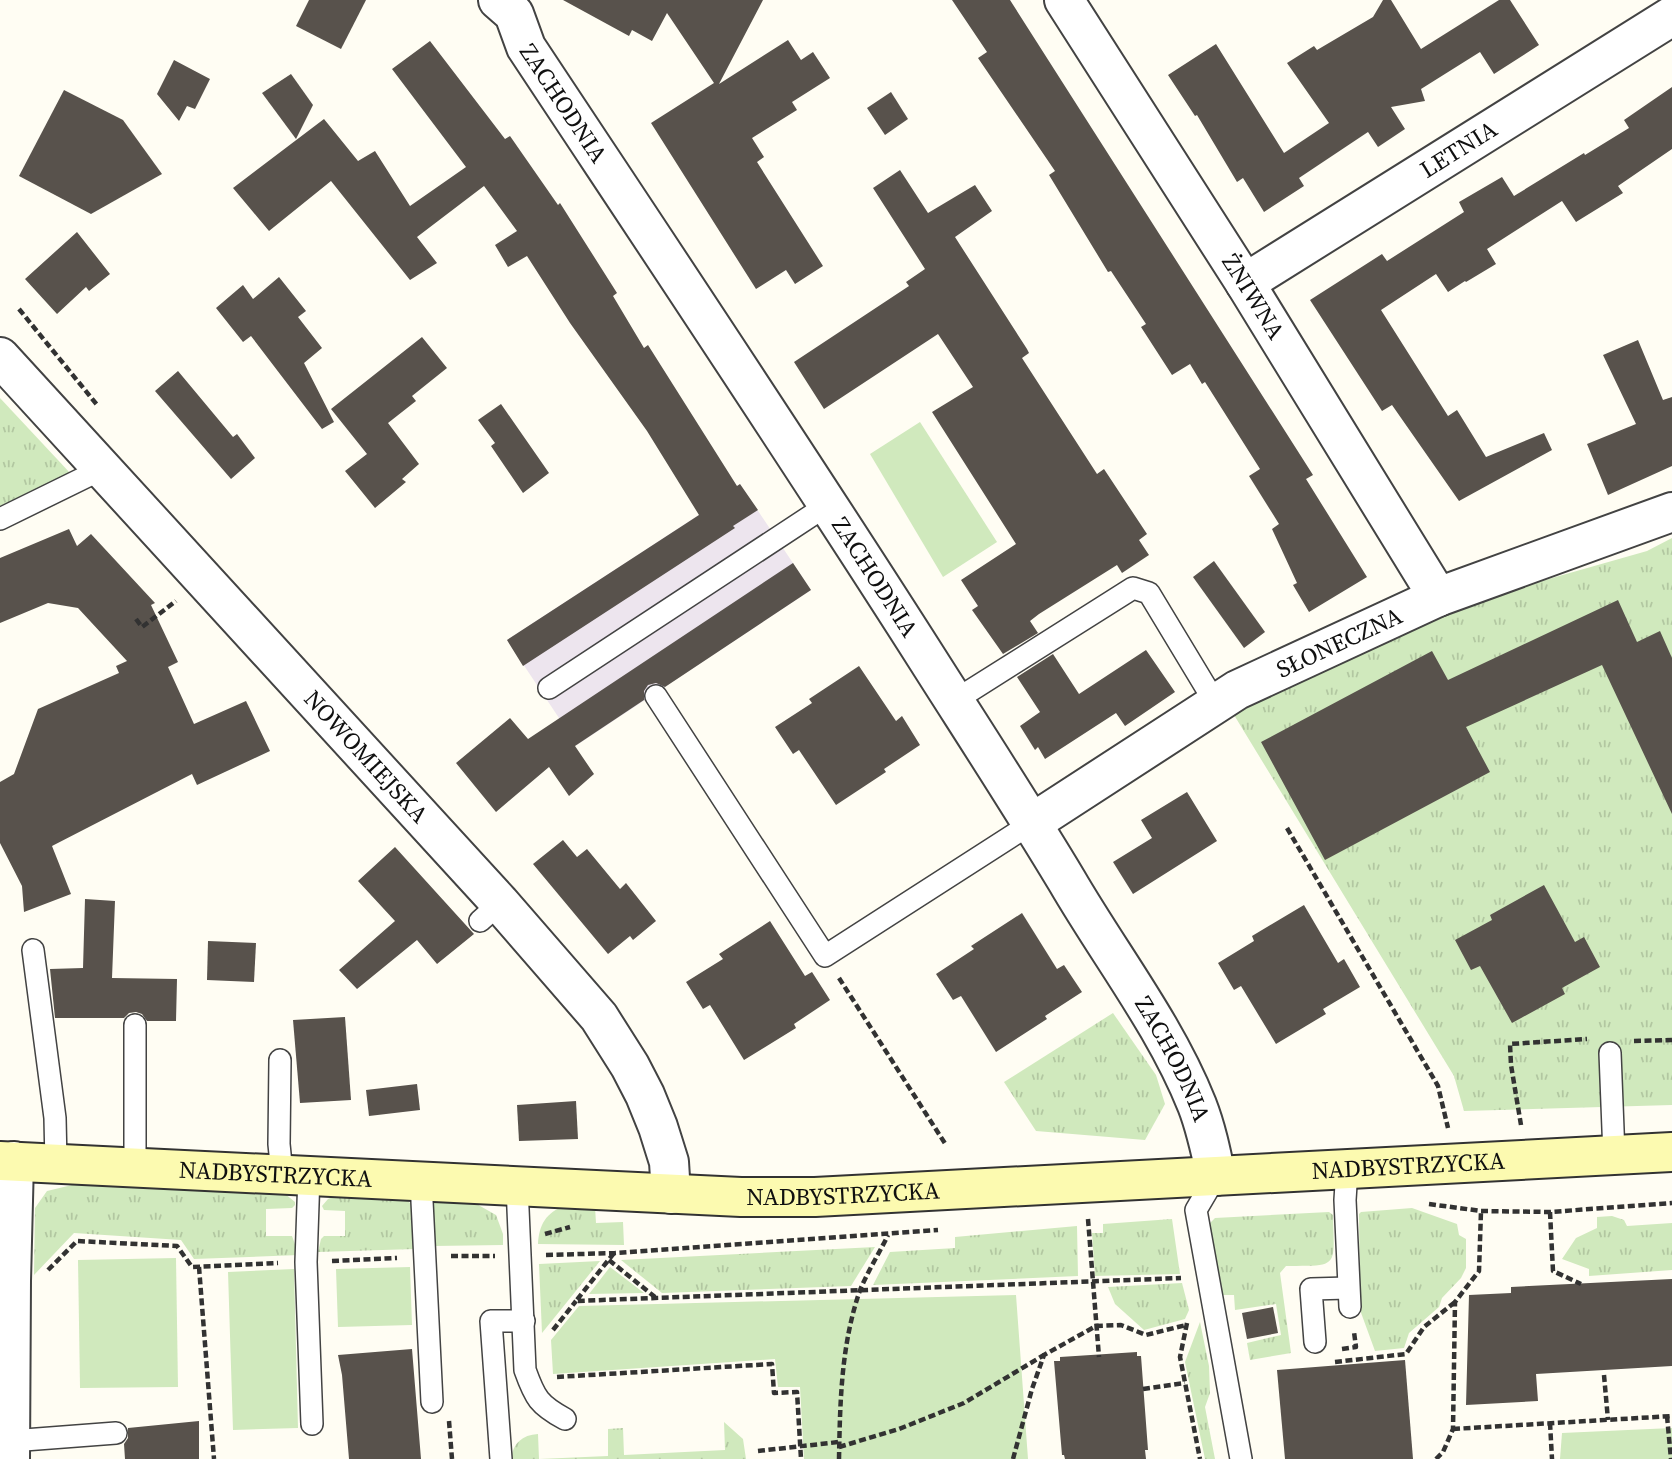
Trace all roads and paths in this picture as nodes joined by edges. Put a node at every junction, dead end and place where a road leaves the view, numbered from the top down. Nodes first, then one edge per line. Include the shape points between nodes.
1 (1064, 0) edge
2 (511, 5) edge
3 (1672, 16) edge
4 (1245, 282) junction
5 (0, 357) edge
6 (104, 468) junction
7 (829, 504) junction
8 (0, 519) edge
9 (1669, 522) edge
10 (183, 596) dead end
11 (1438, 597) junction
12 (136, 620) dead end
13 (550, 688) dead end
14 (656, 696) dead end
15 (954, 701) junction
16 (1216, 704) junction
17 (1032, 823) junction
18 (1287, 828) dead end
19 (33, 950) dead end
20 (825, 956) junction
21 (135, 1025) dead end
22 (1609, 1053) dead end
23 (280, 1060) dead end
24 (1511, 1065) dead end
25 (1522, 1130) dead end
26 (1449, 1133) dead end
27 (946, 1145) dead end
28 (1672, 1152) edge
29 (1614, 1155) junction
30 (5, 1160) edge
31 (56, 1163) junction
32 (135, 1167) junction
33 (1347, 1169) junction
34 (295, 1175) junction
35 (1216, 1176) junction
36 (421, 1181) junction
37 (517, 1185) junction
38 (671, 1194) junction
39 (1672, 1203) edge
40 (1427, 1204) dead end
41 (1481, 1212) junction
42 (1550, 1212) junction
43 (1088, 1216) junction
44 (1100, 1216) dead end
45 (1076, 1217) dead end
46 (579, 1224) dead end
47 (951, 1229) dead end
48 (889, 1235) junction
49 (615, 1253) junction
50 (426, 1256) junction
51 (521, 1256) junction
52 (609, 1260) junction
53 (323, 1262) dead end
54 (286, 1263) dead end
55 (199, 1266) junction
56 (1186, 1278) dead end
57 (5, 1280) edge
58 (1093, 1281) junction
59 (1581, 1284) dead end
60 (860, 1292) junction
61 (656, 1297) junction
62 (576, 1301) junction
63 (1455, 1302) junction
64 (1190, 1318) dead end
65 (524, 1321) junction
66 (1186, 1325) junction
67 (1096, 1326) junction
68 (545, 1340) dead end
69 (1315, 1342) dead end
70 (1045, 1355) junction
71 (1098, 1357) dead end
72 (1329, 1363) dead end
73 (1604, 1375) dead end
74 (546, 1378) dead end
75 (1185, 1384) junction
76 (1143, 1390) dead end
77 (432, 1402) dead end
78 (1670, 1416) edge
79 (565, 1419) dead end
80 (1608, 1420) junction
81 (1550, 1423) junction
82 (312, 1424) dead end
83 (1453, 1429) junction
84 (116, 1433) dead end
85 (801, 1445) junction
86 (839, 1445) junction
87 (10, 1450) edge
88 (758, 1451) dead end
89 (214, 1459) edge
90 (501, 1459) edge
91 (802, 1459) edge
92 (839, 1459) edge
93 (1013, 1459) edge
94 (1200, 1459) edge
95 (1241, 1459) edge
96 (1436, 1459) edge
97 (1552, 1459) edge
98 (1671, 1459) edge

1 - 4 street, ŻNIWNA
2 - 7 street, ZACHODNIA via 526,47
3 - 4 street, LETNIA
4 - 11 street, ŻNIWNA
5 - 6 street, NOWOMIEJSKA
6 - 8 lane
6 - 38 street, NOWOMIEJSKA via 490,912 558,983 599,1017 622,1071 659,1127 669,1162
7 - 13 lane
7 - 15 street, ZACHODNIA
9 - 11 street, SŁONECZNA
10 - 12 path via 142,627
11 - 16 street, SŁONECZNA
14 - 20 lane
15 - 16 lane via 1133,588 1149,593
15 - 17 street, ZACHODNIA
16 - 17 street, SŁONECZNA
17 - 20 lane
17 - 35 street, ZACHODNIA via 1185,1077 1203,1121
18 - 26 path via 1438,1086
19 - 31 lane via 55,1118
20 - 27 path
21 - 32 lane
22 - 29 lane
23 - 34 lane via 279,1144
24 - 25 path
28 - 29 street, NADBYSTRZYCKA
29 - 33 street, NADBYSTRZYCKA
30 - 31 street, NADBYSTRZYCKA
30 - 57 street
31 - 32 street, NADBYSTRZYCKA
32 - 34 street, NADBYSTRZYCKA
33 - 35 street, NADBYSTRZYCKA
33 - 69 lane via 1349,1298 1311,1289
34 - 36 street, NADBYSTRZYCKA
34 - 82 lane via 306,1262
35 - 38 street, NADBYSTRZYCKA via 815,1197
35 - 95 lane via 1196,1210
36 - 37 street, NADBYSTRZYCKA
36 - 50 lane
37 - 38 street, NADBYSTRZYCKA
37 - 51 lane
39 - 42 path
40 - 41 path
41 - 42 path
41 - 63 path via 1479,1271
42 - 59 path via 1553,1271
43 - 44 path
43 - 45 path
43 - 58 path
46 - 51 path via 543,1235
47 - 48 path
48 - 49 path
48 - 60 path
49 - 51 path
49 - 52 path
50 - 51 path
50 - 53 path
50 - 77 lane
51 - 65 lane
52 - 61 path
52 - 62 path
54 - 55 path
55 - 57 path via 192,1267 177,1246 77,1241 33,1284
55 - 89 path
56 - 58 path
57 - 87 street
58 - 60 path
58 - 67 path
60 - 61 path
60 - 86 path via 843,1364
61 - 62 path
62 - 68 path
63 - 72 path via 1424,1327 1406,1354
63 - 83 path
64 - 66 path
65 - 79 lane via 525,1370 533,1391 546,1409
65 - 90 lane via 491,1321
66 - 67 path via 1146,1335 1121,1325
66 - 75 path via 1180,1357
67 - 70 path
67 - 71 path
70 - 86 path via 964,1403 899,1429
70 - 93 path
73 - 80 path
74 - 85 path via 772,1364 774,1393 797,1392
75 - 76 path
75 - 94 path
78 - 80 path
78 - 98 path
80 - 81 path
81 - 83 path
81 - 97 path
83 - 96 path
84 - 87 lane
85 - 86 path
85 - 88 path
85 - 91 path
86 - 92 path

